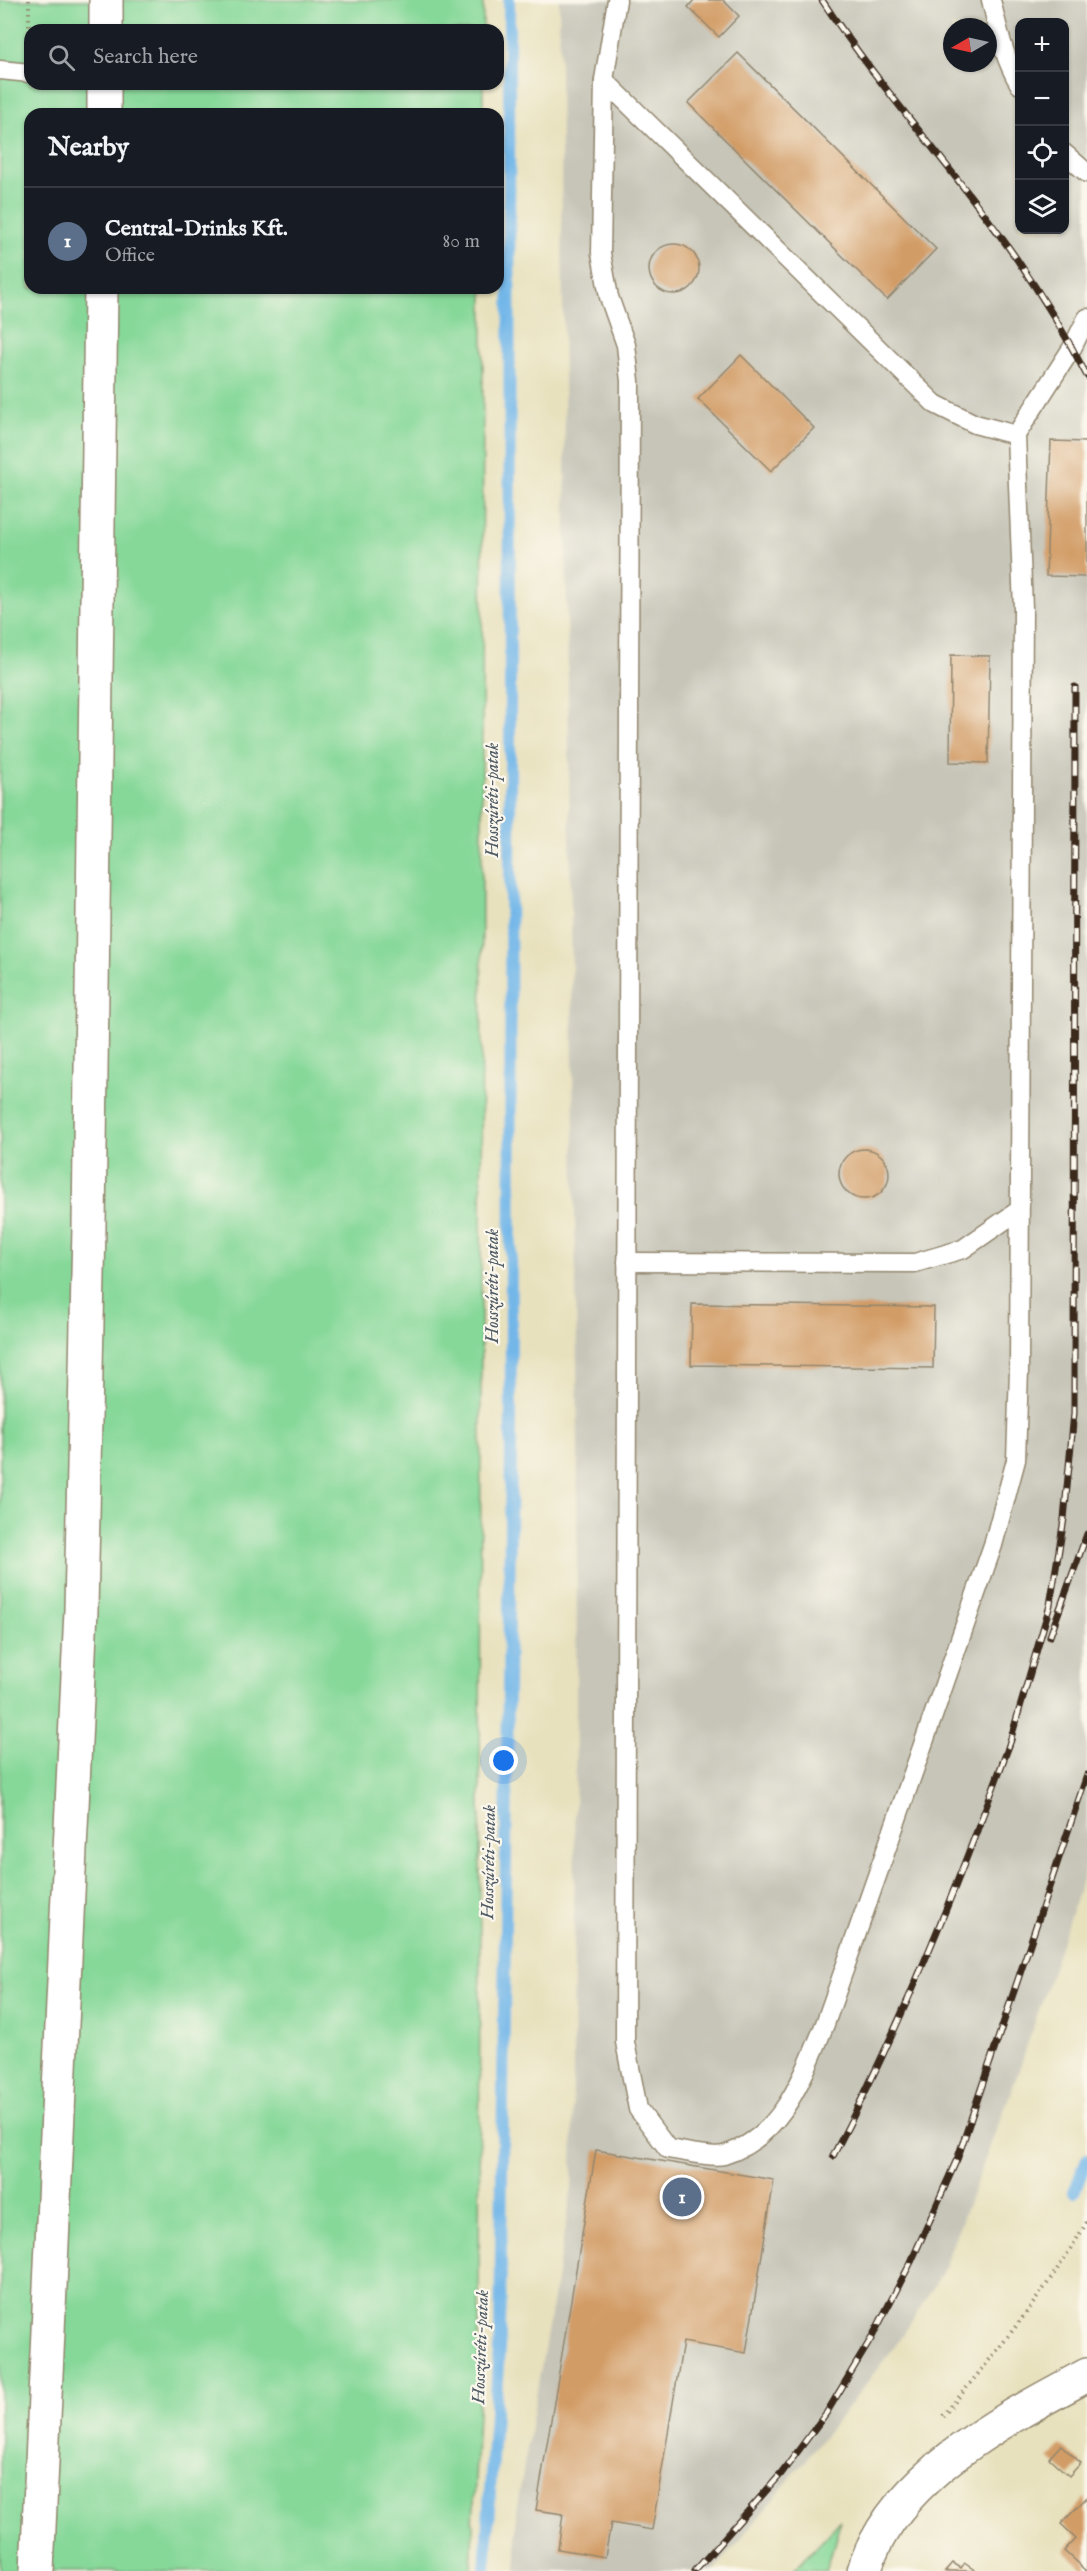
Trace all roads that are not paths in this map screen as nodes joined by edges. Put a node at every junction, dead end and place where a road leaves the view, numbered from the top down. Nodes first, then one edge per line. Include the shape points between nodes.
1 (106, 0) edge
2 (617, 0) edge
3 (991, 0) edge
4 (106, 24) edge
5 (0, 70) edge
6 (24, 72) edge
7 (1015, 77) edge
8 (604, 80) junction
9 (104, 90) edge
10 (104, 108) edge
11 (1069, 157) edge
12 (1087, 173) edge
13 (101, 294) edge
14 (1087, 318) edge
15 (1016, 435) junction
16 (1018, 1212) junction
17 (627, 1262) junction
18 (1087, 2375) edge
19 (37, 2571) edge
20 (864, 2571) edge

1 - 4 street
2 - 8 lane
3 - 7 lane via 999,36
5 - 6 lane
8 - 15 lane via 935,404 975,424
8 - 17 lane via 601,253 609,297 626,345 630,381
9 - 10 street
11 - 12 lane
13 - 19 street via 81,1610
14 - 15 lane
15 - 16 lane via 1023,608
16 - 17 lane via 963,1249 915,1263
16 - 17 lane via 1016,1460 993,1545 825,2024 796,2094 764,2134 722,2155 668,2149 638,2109 625,2042
18 - 20 street via 974,2440 930,2476 893,2512 868,2556

